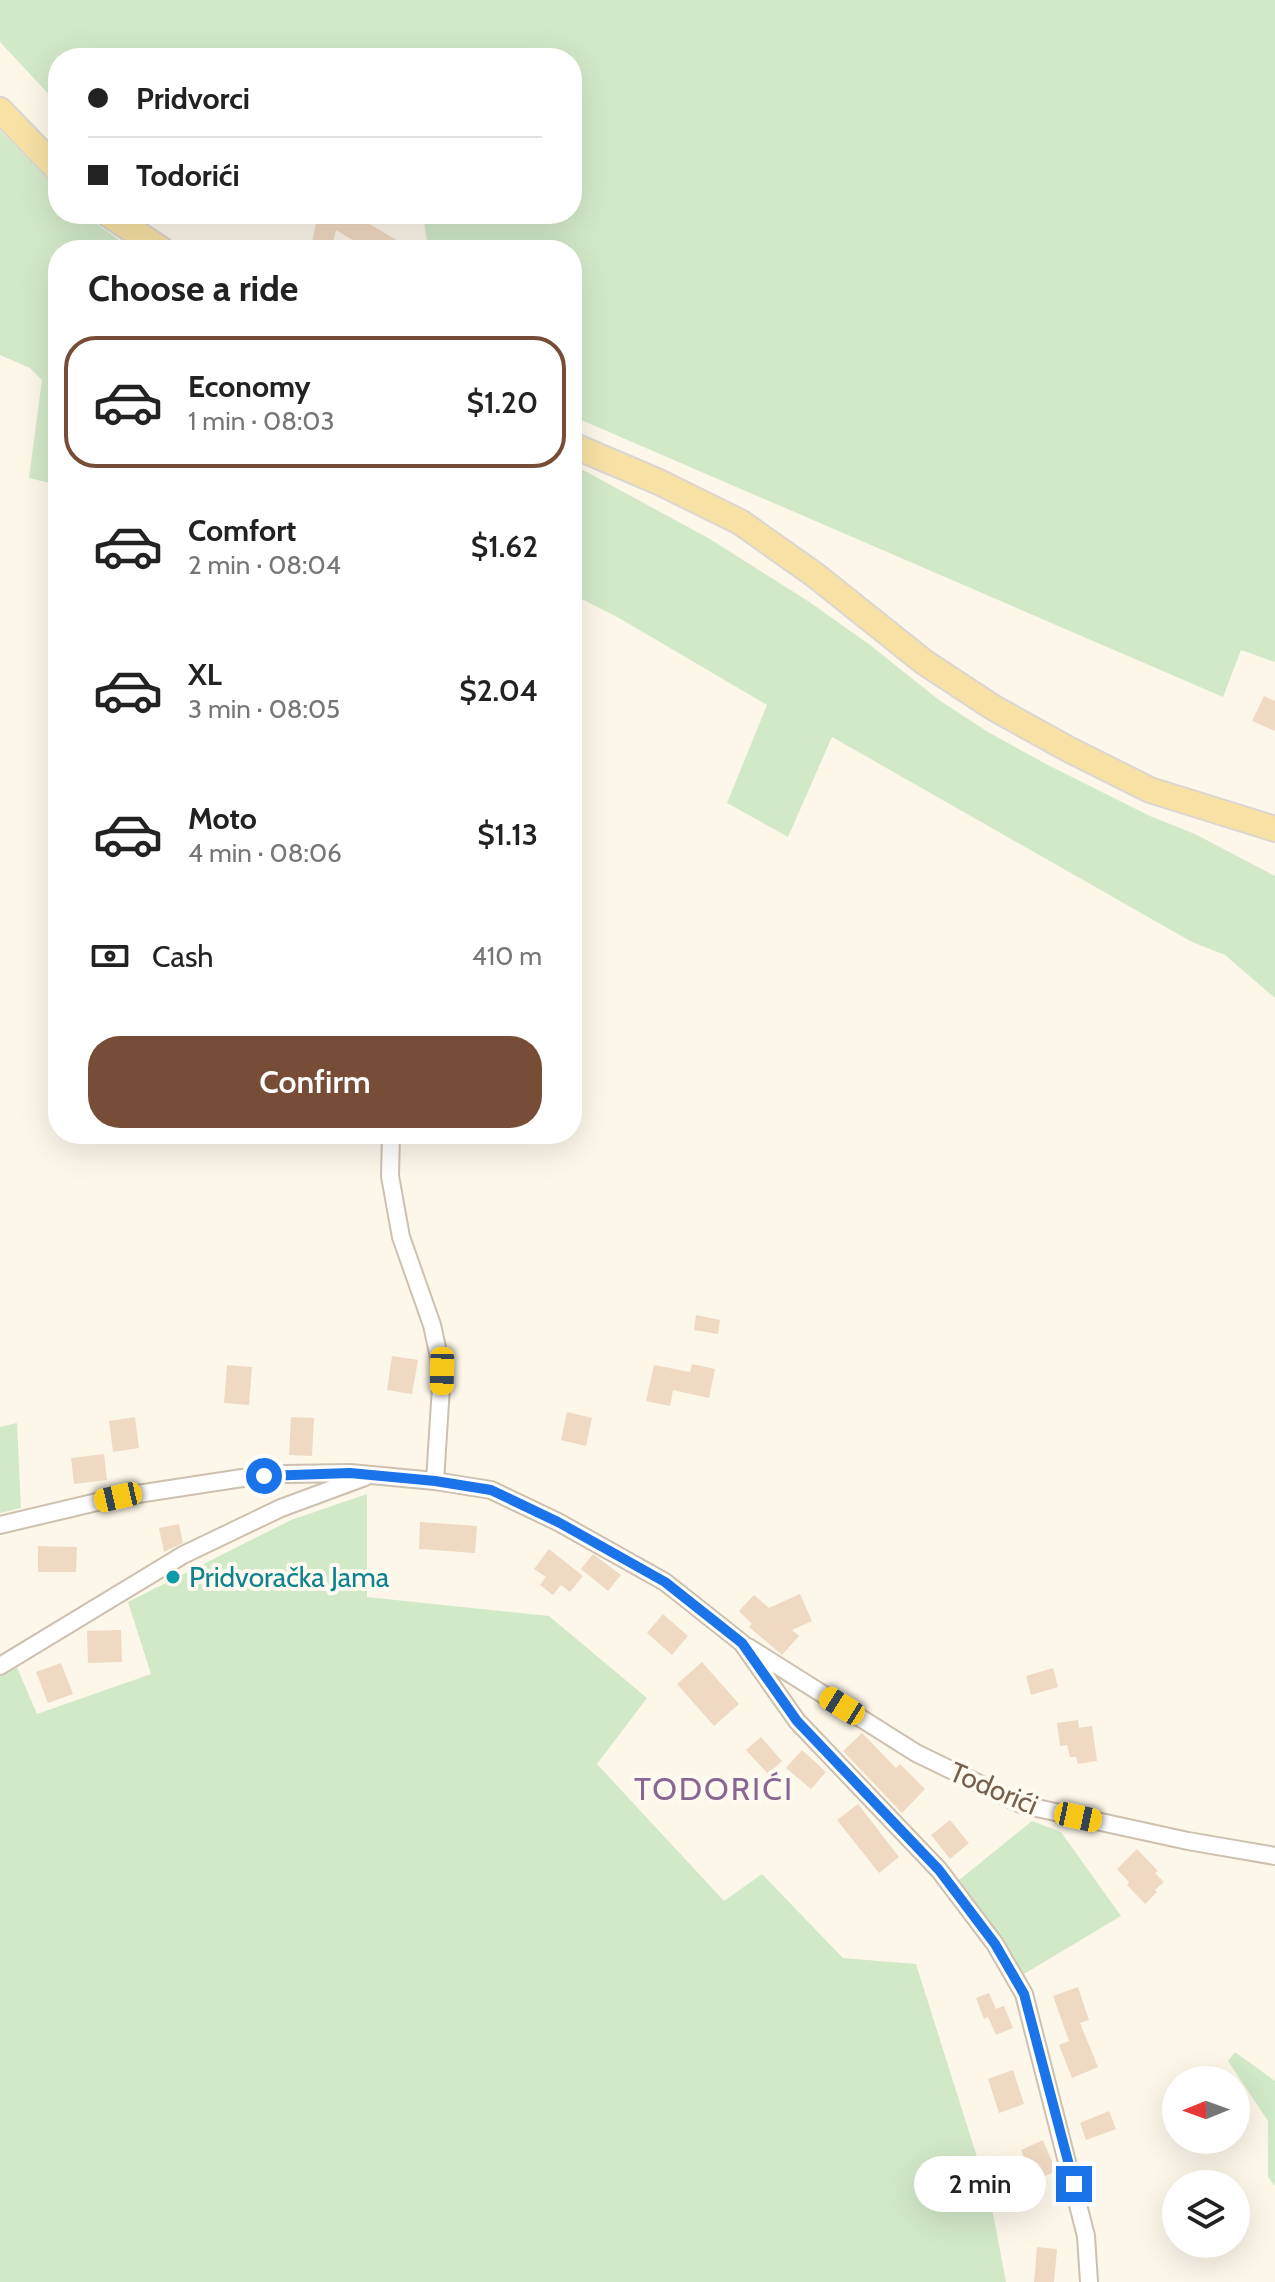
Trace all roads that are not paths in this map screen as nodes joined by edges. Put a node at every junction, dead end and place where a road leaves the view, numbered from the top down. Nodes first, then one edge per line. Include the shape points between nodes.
1 (0, 110) edge
2 (48, 160) edge
3 (123, 224) edge
4 (147, 240) edge
5 (582, 449) edge
6 (1275, 829) edge
7 (391, 1144) edge
8 (370, 1475) junction
9 (435, 1481) junction
10 (0, 1525) edge
11 (742, 1643) junction
12 (0, 1666) edge
13 (1275, 1856) edge
14 (1089, 2282) edge

1 - 2 main road
3 - 4 main road
5 - 6 main road via 740,522 924,662 1068,749 1150,790
7 - 9 street via 390,1176 401,1237 442,1371
8 - 9 street, Todorići
8 - 10 street, Todorići via 242,1478 118,1497
8 - 12 street via 281,1508 183,1555
9 - 11 street, Todorići via 491,1490 558,1522 665,1582
11 - 13 street, Todorići via 916,1753 1023,1805
11 - 14 street, Todorići via 797,1721 939,1870 995,1944 1024,1994 1086,2236

